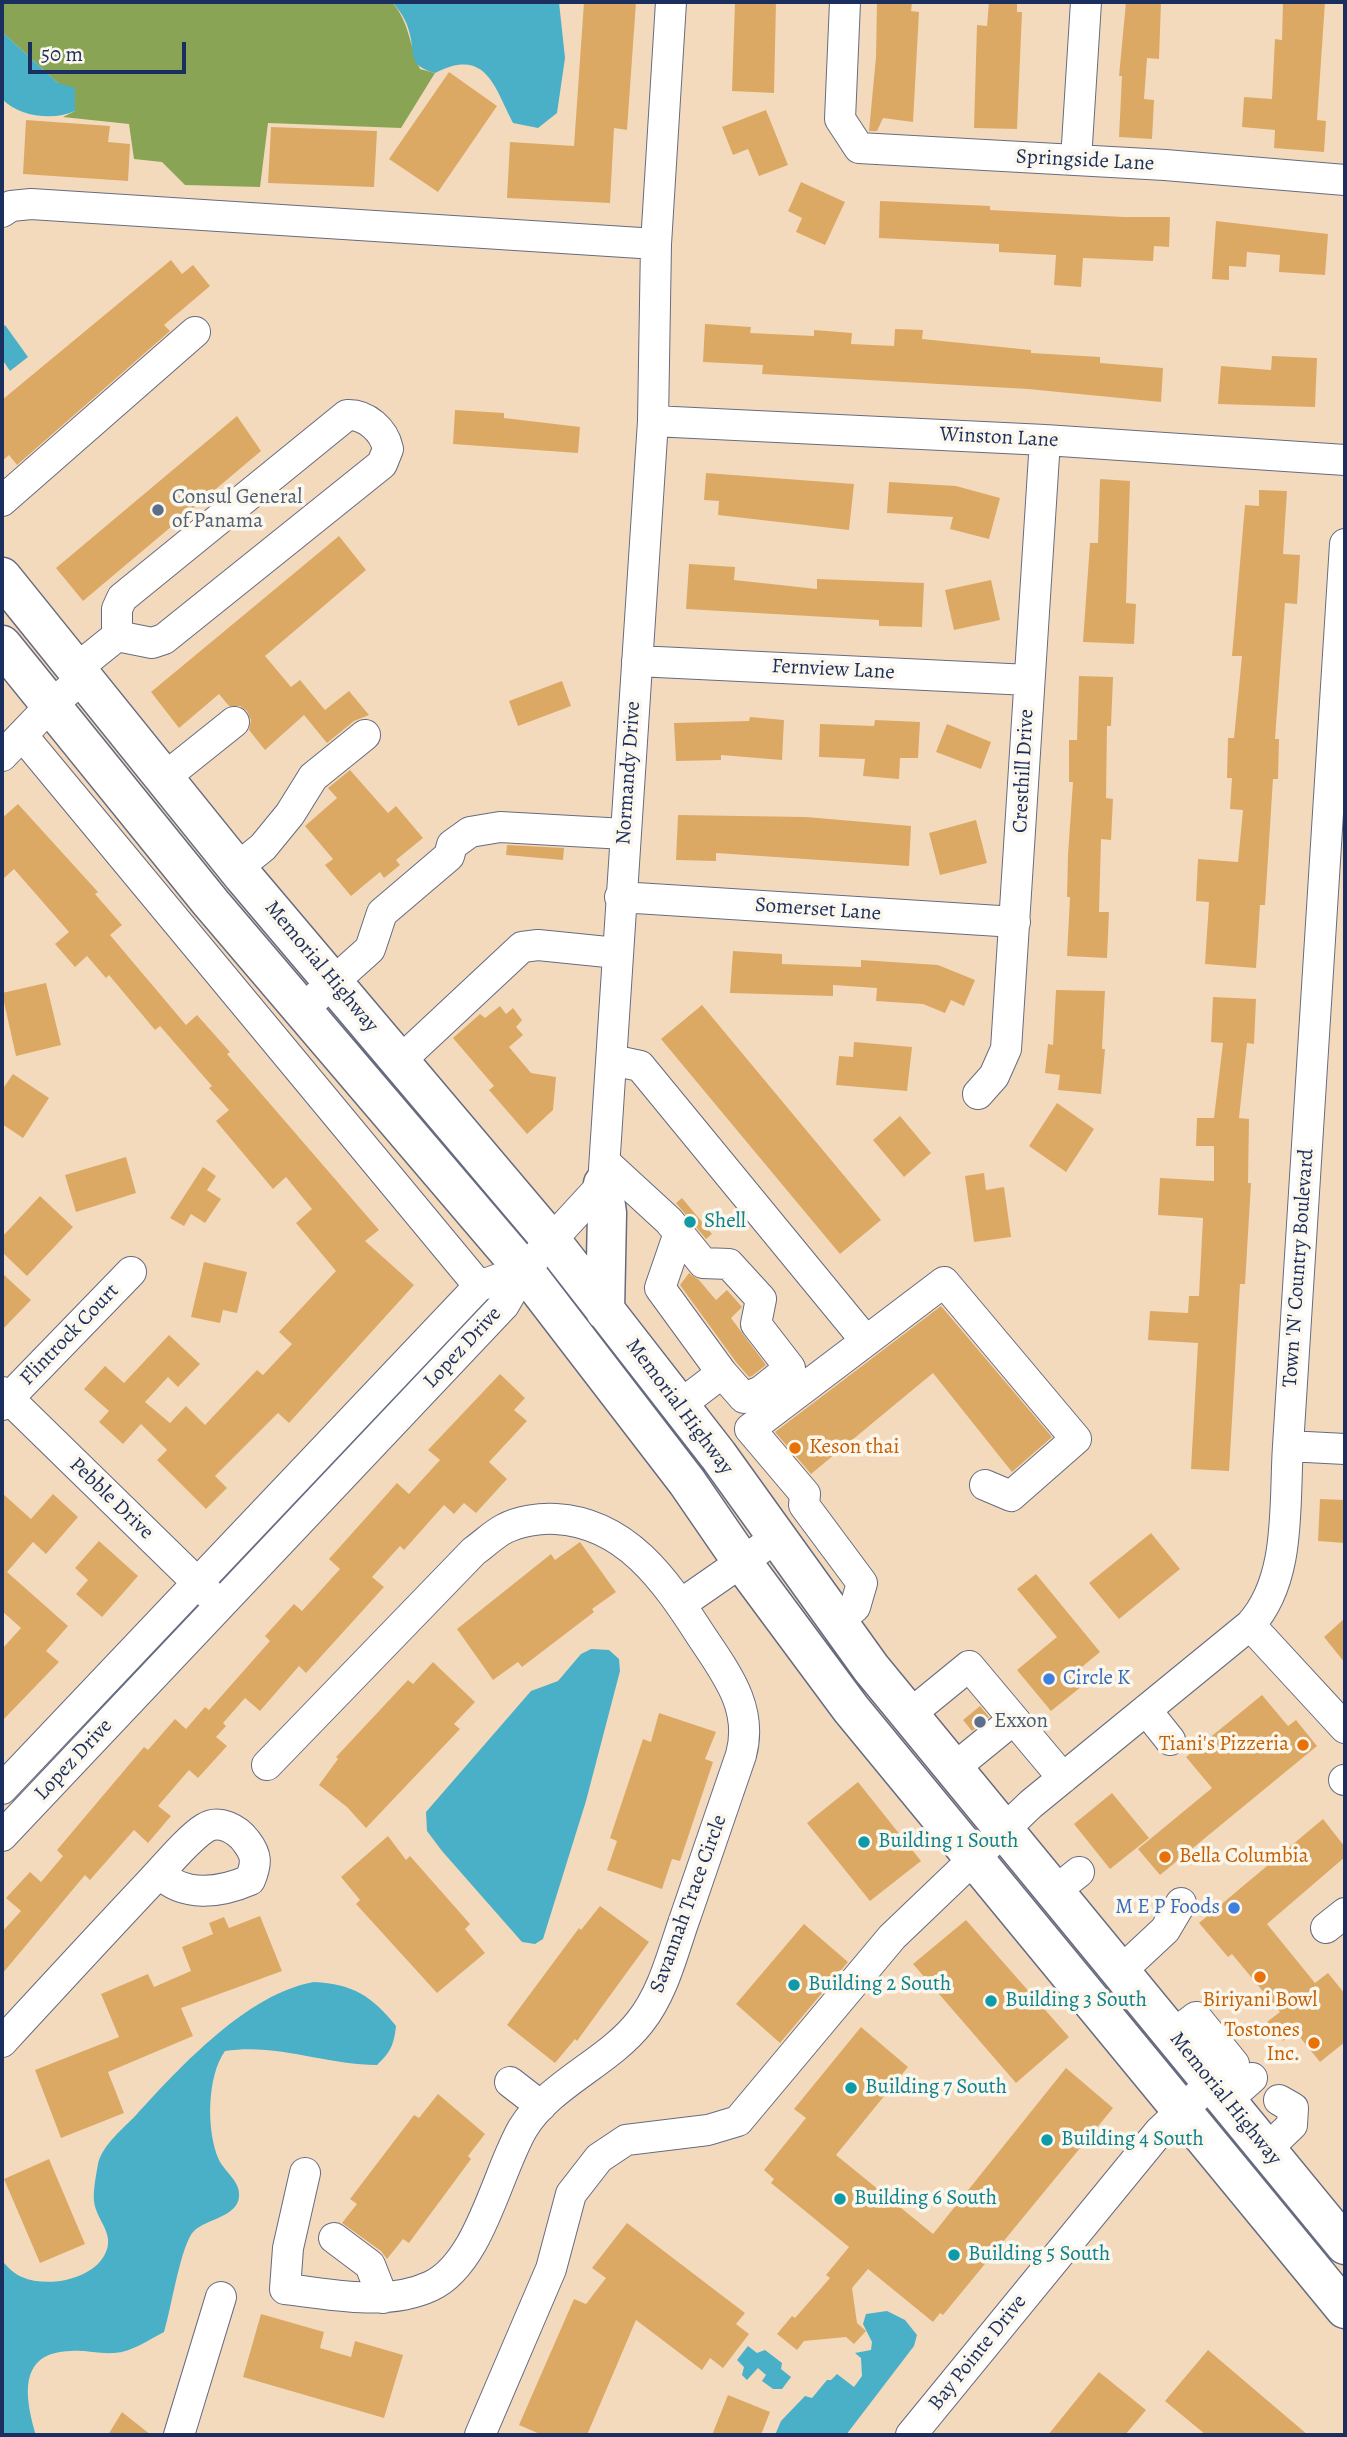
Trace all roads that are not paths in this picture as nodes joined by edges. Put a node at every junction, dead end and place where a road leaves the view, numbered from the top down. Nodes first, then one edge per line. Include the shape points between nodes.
1 (671, 2) edge
2 (845, 2) edge
3 (1086, 2) edge
4 (1076, 160) junction
5 (1345, 180) edge
6 (2, 212) edge
7 (656, 244) junction
8 (195, 332) dead end
9 (653, 421) junction
10 (1045, 440) junction
11 (1345, 460) edge
12 (2, 500) edge
13 (1345, 544) edge
14 (2, 577) edge
15 (117, 636) junction
16 (2, 645) edge
17 (637, 661) junction
18 (79, 673) junction
19 (1029, 680) junction
20 (51, 705) junction
21 (234, 722) dead end
22 (365, 735) dead end
23 (12, 745) edge
24 (164, 778) junction
25 (625, 834) junction
26 (237, 868) junction
27 (620, 897) junction
28 (1015, 922) junction
29 (617, 953) junction
30 (334, 982) junction
31 (302, 1010) junction
32 (612, 1059) junction
33 (400, 1061) junction
34 (978, 1094) dead end
35 (605, 1174) junction
36 (679, 1233) junction
37 (550, 1239) junction
38 (524, 1270) junction
39 (131, 1272) dead end
40 (479, 1286) junction
41 (606, 1311) junction
42 (866, 1341) junction
43 (722, 1373) junction
44 (4, 1398) edge
45 (680, 1405) junction
46 (750, 1429) junction
47 (1288, 1446) junction
48 (1345, 1449) edge
49 (718, 1455) junction
50 (985, 1485) dead end
51 (822, 1529) junction
52 (782, 1546) junction
53 (742, 1562) junction
54 (197, 1583) junction
55 (681, 1604) junction
56 (221, 1605) junction
57 (837, 1622) junction
58 (1250, 1625) junction
59 (1146, 1710) junction
60 (909, 1714) junction
61 (1013, 1720) junction
62 (1345, 1728) edge
63 (1170, 1741) dead end
64 (267, 1765) dead end
65 (953, 1769) junction
66 (1063, 1778) junction
67 (2, 1789) edge
68 (1024, 1822) junction
69 (2, 1836) edge
70 (975, 1858) junction
71 (159, 1873) dead end
72 (1181, 1903) dead end
73 (1120, 1972) junction
74 (2, 2042) edge
75 (1231, 2081) junction
76 (510, 2082) dead end
77 (1279, 2100) dead end
78 (541, 2106) junction
79 (1180, 2109) junction
80 (1266, 2150) junction
81 (305, 2173) dead end
82 (334, 2238) dead end
83 (1345, 2245) edge
84 (221, 2297) dead end
85 (383, 2298) junction
86 (1345, 2309) edge
87 (179, 2435) edge
88 (480, 2435) edge
89 (911, 2435) edge

1 - 7 street, Normandy Drive
2 - 4 street, Springside Lane via 840,119 859,148
3 - 4 street
4 - 5 street, Springside Lane
6 - 7 street via 31,204
7 - 9 street, Normandy Drive
8 - 12 street
9 - 10 street, Winston Lane
9 - 17 street, Normandy Drive
10 - 11 street, Winston Lane
10 - 19 street, Cresthill Drive
13 - 47 street, Town 'N' Country Boulevard
14 - 18 main road, Memorial Highway
15 - 15 street via 152,643 164,639 382,464 388,449 383,436 368,419 342,417 122,598 117,609
15 - 18 street
16 - 20 main road, Memorial Highway
17 - 19 street, Fernview Lane
17 - 25 street, Normandy Drive
18 - 20 street
18 - 24 main road, Memorial Highway
19 - 28 street, Cresthill Drive
20 - 23 street
20 - 31 main road, Memorial Highway
21 - 24 street
22 - 26 street via 313,777 263,847
23 - 40 street
24 - 26 main road, Memorial Highway
25 - 27 street, Normandy Drive
25 - 30 street via 500,827 470,832 382,913 370,949
26 - 30 main road, Memorial Highway
27 - 28 street, Somerset Lane
27 - 29 street, Normandy Drive
28 - 34 street, Cresthill Drive via 1006,1049 994,1076
29 - 32 street, Normandy Drive
29 - 33 street via 522,947
30 - 31 street
30 - 33 main road, Memorial Highway
31 - 38 main road, Memorial Highway
32 - 35 street, Normandy Drive
32 - 42 street via 640,1066
33 - 37 main road, Memorial Highway
35 - 36 street
35 - 37 street
35 - 41 main road
36 - 43 street via 660,1288
36 - 43 street via 703,1263 729,1264 761,1299 756,1324 789,1368 761,1391 744,1398
37 - 38 street
37 - 41 main road, Memorial Highway
38 - 40 street, Lopez Drive
38 - 53 main road, Memorial Highway via 687,1482
38 - 56 street, Lopez Drive via 504,1305
39 - 44 street, Flintrock Court
40 - 54 street, Lopez Drive
41 - 45 main road, Memorial Highway
42 - 46 street
42 - 50 street via 944,1282 1076,1439 1011,1496
43 - 45 street
44 - 54 street, Pebble Drive
45 - 49 main road, Memorial Highway
46 - 49 street
46 - 51 street via 805,1494 804,1505
47 - 48 street
47 - 58 street, Town 'N' Country Boulevard via 1279,1564 1271,1593
49 - 52 main road, Memorial Highway
51 - 52 street
51 - 57 street via 862,1583 855,1607
52 - 53 street
52 - 57 main road, Memorial Highway
53 - 55 street
53 - 70 main road, Memorial Highway via 851,1709
54 - 56 street, Pebble Drive
54 - 67 street, Lopez Drive
55 - 64 street, Savannah Trace Circle via 642,1555 612,1534 573,1520 540,1518 505,1528 474,1551
55 - 78 street, Savannah Trace Circle via 741,1702 745,1726 741,1755 651,2007 615,2048
56 - 69 street, Lopez Drive
57 - 60 main road, Memorial Highway
58 - 59 street, Town 'N' Country Boulevard
58 - 62 street
59 - 63 street
59 - 66 street, Town 'N' Country Boulevard
60 - 61 street via 969,1666
60 - 65 main road, Memorial Highway
61 - 65 street
61 - 66 street
65 - 68 main road, Memorial Highway
66 - 68 street, Town 'N' Country Boulevard
68 - 70 street, Town 'N' Country Boulevard
68 - 73 main road, Memorial Highway
70 - 79 main road, Memorial Highway
70 - 88 street, Town 'N' Country Boulevard via 892,1937 738,2121 708,2130 626,2140 591,2166 571,2194 551,2269
71 - 74 street
72 - 73 street via 1165,1930
73 - 75 main road, Memorial Highway via 1172,2035
75 - 79 street, Bay Pointe Drive
75 - 80 main road, Memorial Highway
76 - 78 street
77 - 80 street via 1293,2108 1292,2126
78 - 85 street, Savannah Trace Circle via 508,2155 479,2228 459,2261 431,2286
79 - 86 main road, Memorial Highway
79 - 89 street, Bay Pointe Drive
80 - 83 main road, Memorial Highway
81 - 85 street, Savannah Trace Circle via 288,2248 285,2289
82 - 85 street via 370,2265
84 - 87 street

